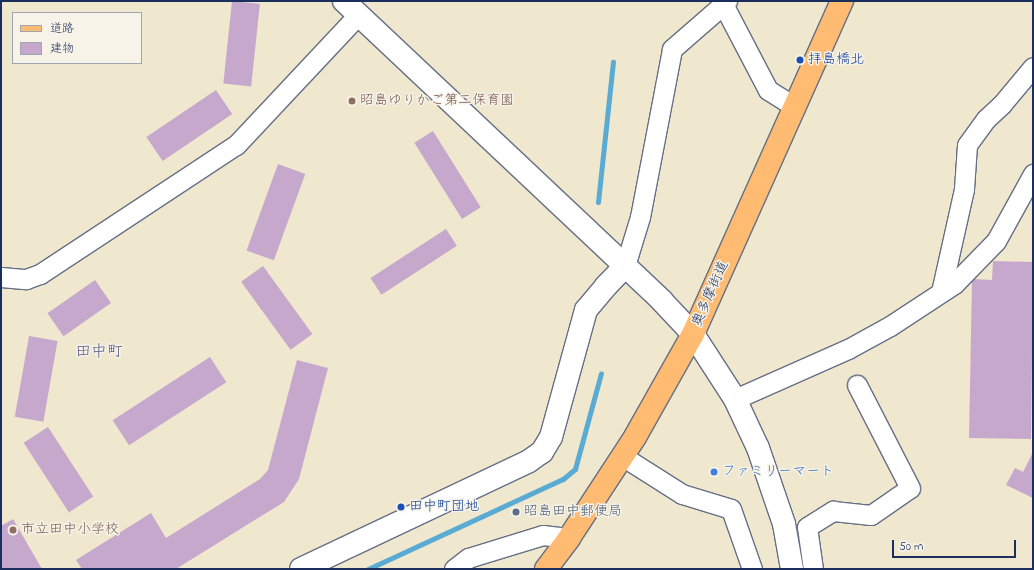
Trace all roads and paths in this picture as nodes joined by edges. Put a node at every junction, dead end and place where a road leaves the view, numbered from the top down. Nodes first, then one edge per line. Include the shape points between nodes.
1 (842, 1) edge
2 (725, 2) edge
3 (351, 8) edge
4 (1033, 67) edge
5 (794, 106) junction
6 (1033, 174) edge
7 (625, 266) junction
8 (1, 277) edge
9 (941, 292) junction
10 (693, 334) junction
11 (857, 385) dead end
12 (735, 399) junction
13 (622, 456) junction
14 (569, 538) junction
15 (301, 569) edge
16 (454, 569) edge
17 (546, 569) edge
18 (752, 569) edge
19 (792, 569) edge
20 (813, 569) edge

1 - 5 main road, 奥多摩街道
2 - 5 street via 768,90
2 - 7 street via 672,49 640,217
3 - 7 street
3 - 8 street via 236,145 40,274 26,279
4 - 9 street via 986,119 967,145 964,189
5 - 10 main road, 奥多摩街道
6 - 9 street via 996,241 954,284
7 - 10 street
7 - 15 street via 586,310 551,437 542,452
9 - 12 street via 890,326 848,349
10 - 12 street
10 - 13 main road, 奥多摩街道
11 - 20 street via 910,488 870,515 833,511 807,528
12 - 19 street via 758,448 774,491 784,524
13 - 14 main road, 奥多摩街道
13 - 18 street via 682,494 731,509
14 - 16 street via 543,535 468,558
14 - 17 main road, 奥多摩街道

